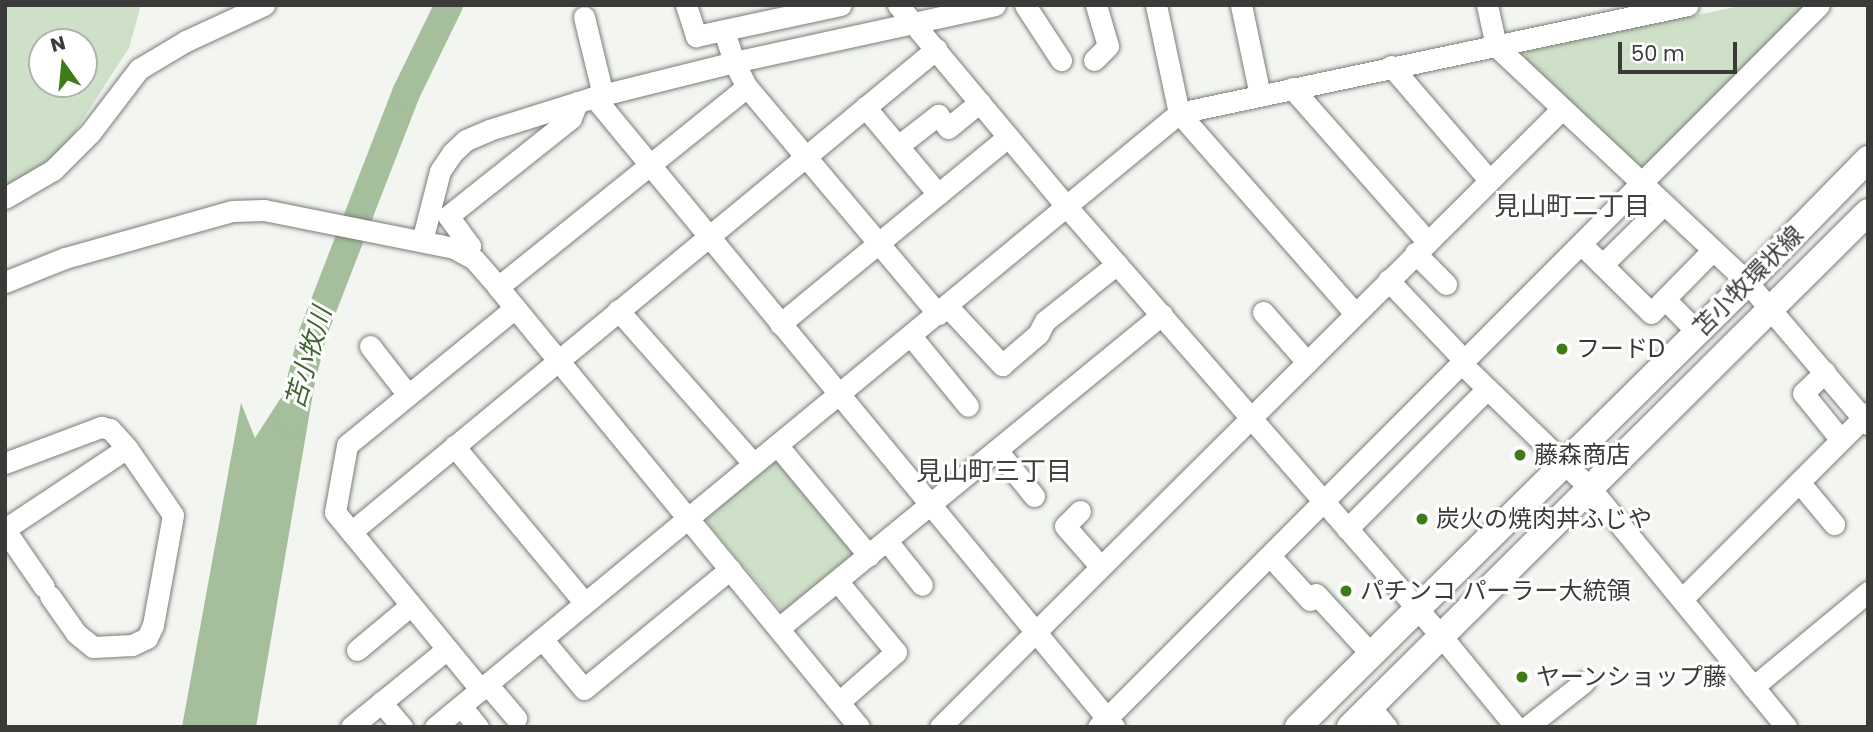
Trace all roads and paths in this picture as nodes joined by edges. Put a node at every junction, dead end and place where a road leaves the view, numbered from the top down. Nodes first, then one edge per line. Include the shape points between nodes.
1 (264, 5) edge
2 (686, 5) edge
3 (841, 5) edge
4 (898, 5) edge
5 (995, 5) edge
6 (1025, 5) edge
7 (1096, 5) edge
8 (1156, 5) edge
9 (1241, 5) edge
10 (1487, 5) edge
11 (1688, 5) edge
12 (1819, 5) edge
13 (584, 17) dead end
14 (915, 23) junction
15 (724, 31) junction
16 (1496, 46) junction
17 (936, 49) junction
18 (1061, 60) dead end
19 (1094, 60) dead end
20 (734, 62) junction
21 (1391, 66) junction
22 (747, 87) junction
23 (1292, 88) junction
24 (1260, 95) junction
25 (591, 98) junction
26 (980, 102) junction
27 (864, 107) junction
28 (1562, 109) junction
29 (1179, 113) junction
30 (1008, 137) junction
31 (898, 146) junction
32 (804, 155) junction
33 (1868, 159) edge
34 (648, 164) junction
35 (1489, 180) junction
36 (1641, 185) junction
37 (938, 194) junction
38 (5, 198) edge
39 (1663, 205) junction
40 (1067, 207) junction
41 (1868, 212) edge
42 (707, 235) junction
43 (422, 241) junction
44 (877, 244) junction
45 (1581, 244) junction
46 (1421, 247) junction
47 (1713, 250) junction
48 (466, 254) junction
49 (1117, 264) junction
50 (1602, 265) junction
51 (1388, 280) junction
52 (5, 282) edge
53 (1747, 282) junction
54 (1446, 284) dead end
55 (498, 287) junction
56 (1665, 299) junction
57 (515, 308) junction
58 (1771, 308) junction
59 (618, 310) junction
60 (943, 310) junction
61 (1263, 312) dead end
62 (1355, 313) junction
63 (1162, 315) junction
64 (780, 324) junction
65 (1697, 332) junction
66 (911, 336) junction
67 (370, 346) dead end
68 (557, 361) junction
69 (1307, 362) junction
70 (1463, 362) junction
71 (1825, 372) junction
72 (1487, 389) junction
73 (408, 395) junction
74 (839, 396) junction
75 (968, 406) dead end
76 (1866, 418) edge
77 (1250, 419) junction
78 (1841, 440) junction
79 (777, 445) junction
80 (454, 446) junction
81 (127, 448) junction
82 (997, 450) junction
83 (5, 463) edge
84 (754, 464) junction
85 (1563, 464) junction
86 (1799, 482) junction
87 (1590, 488) junction
88 (1034, 495) dead end
89 (1324, 502) junction
90 (930, 505) junction
91 (1080, 511) dead end
92 (687, 516) junction
93 (1834, 524) dead end
94 (5, 529) edge
95 (1347, 529) junction
96 (351, 532) junction
97 (887, 541) junction
98 (869, 556) junction
99 (1270, 556) junction
100 (1100, 566) junction
101 (730, 569) junction
102 (838, 582) junction
103 (922, 585) dead end
104 (1683, 598) junction
105 (1865, 599) edge
106 (585, 603) junction
107 (411, 605) junction
108 (1417, 611) junction
109 (779, 628) junction
110 (1034, 631) junction
111 (1442, 637) junction
112 (542, 639) junction
113 (447, 649) junction
114 (357, 650) dead end
115 (1372, 655) junction
116 (1584, 682) dead end
117 (484, 687) junction
118 (1753, 687) junction
119 (381, 702) junction
120 (839, 702) junction
121 (461, 706) junction
122 (1370, 707) junction
123 (516, 718) dead end
124 (1106, 724) edge
125 (351, 727) edge
126 (402, 727) edge
127 (435, 727) edge
128 (478, 727) edge
129 (859, 727) edge
130 (940, 727) edge
131 (1298, 727) edge
132 (1350, 727) edge
133 (1387, 727) edge
134 (1516, 727) edge
135 (1527, 727) edge
136 (1786, 727) edge

1 - 38 street via 186,41 139,69 90,133 53,170
2 - 15 street via 696,36
3 - 15 street
4 - 14 street
5 - 14 street
6 - 18 street
7 - 19 street via 1108,46
8 - 29 street
9 - 24 street
10 - 16 street
11 - 16 street
12 - 36 street
13 - 25 street
14 - 17 street
14 - 20 street
15 - 20 street
16 - 21 street
16 - 28 street
17 - 26 street
17 - 27 street
20 - 22 street
20 - 25 street
21 - 23 street
21 - 35 street
22 - 32 street
22 - 34 street
23 - 24 street
23 - 46 street
24 - 29 street
25 - 34 street
25 - 43 street via 466,140 440,172
25 - 48 street via 449,216 470,246
26 - 30 street
26 - 31 street via 948,128 938,115
27 - 31 street
27 - 32 street
28 - 35 street
28 - 36 street
29 - 40 street
29 - 62 street
30 - 37 street
30 - 40 street
31 - 37 street
32 - 42 street
32 - 44 street
33 - 53 main road, 苫小牧環状線
34 - 42 street
34 - 55 street
35 - 46 street
36 - 39 street
36 - 45 street
37 - 44 street
39 - 47 street
39 - 50 street
40 - 49 street
40 - 60 street
41 - 58 main road, 苫小牧環状線
42 - 59 street
42 - 64 street
43 - 48 street
43 - 52 street via 264,210 232,211 65,258
44 - 60 street
44 - 64 street
45 - 50 street
45 - 70 street
46 - 51 street
46 - 54 street
47 - 53 street
47 - 56 street
48 - 55 street
49 - 60 street via 1045,321 1038,334 1002,365
49 - 63 street
50 - 56 street via 1651,313
51 - 62 street
51 - 70 street
53 - 58 street
53 - 65 main road, 苫小牧環状線
55 - 57 street
56 - 65 street
57 - 68 street
57 - 73 street
58 - 71 street
58 - 87 main road, 苫小牧環状線
59 - 68 street
59 - 84 street
60 - 66 street
61 - 69 street
62 - 69 street
63 - 77 street
63 - 82 street
64 - 74 street
65 - 85 main road, 苫小牧環状線
66 - 74 street
66 - 75 street
67 - 73 street
68 - 80 street
68 - 92 street
69 - 77 street
70 - 72 street
70 - 89 street
71 - 76 street
71 - 78 street via 1803,393
72 - 85 street
72 - 95 street
73 - 96 street via 347,445 335,513
74 - 79 street
74 - 90 street
76 - 78 street
77 - 89 street
77 - 100 street
78 - 86 street
79 - 84 street
79 - 98 street
80 - 96 street
80 - 106 street
81 - 83 street via 110,429 101,427
81 - 94 street
81 - 94 street via 173,515 147,638 132,645 93,647 76,633
82 - 88 street
82 - 90 street
84 - 92 street
85 - 87 street
85 - 108 main road, 苫小牧環状線
86 - 93 street
86 - 104 street
87 - 104 street
87 - 111 main road, 苫小牧環状線
89 - 95 street
89 - 99 street
90 - 97 street
90 - 110 street
91 - 100 street via 1065,526
92 - 101 street
92 - 106 street
95 - 108 street
96 - 107 street
97 - 98 street
97 - 103 street
98 - 102 street
99 - 115 street via 1310,600 1316,594
99 - 124 street
100 - 110 street
101 - 109 street
101 - 112 street via 584,689
102 - 109 street
102 - 120 street via 896,652
104 - 118 street
105 - 118 street
106 - 112 street
107 - 113 street
107 - 114 street
108 - 111 street
108 - 115 main road, 苫小牧環状線
109 - 120 street
110 - 124 street
110 - 130 street
111 - 122 main road, 苫小牧環状線
111 - 134 street
112 - 117 street
113 - 117 street
113 - 119 street
115 - 131 main road, 苫小牧環状線
116 - 135 street
117 - 121 street
117 - 123 street
118 - 136 street
119 - 125 street
119 - 126 street
120 - 129 street
121 - 127 street
121 - 128 street
122 - 132 main road, 苫小牧環状線
122 - 133 street

